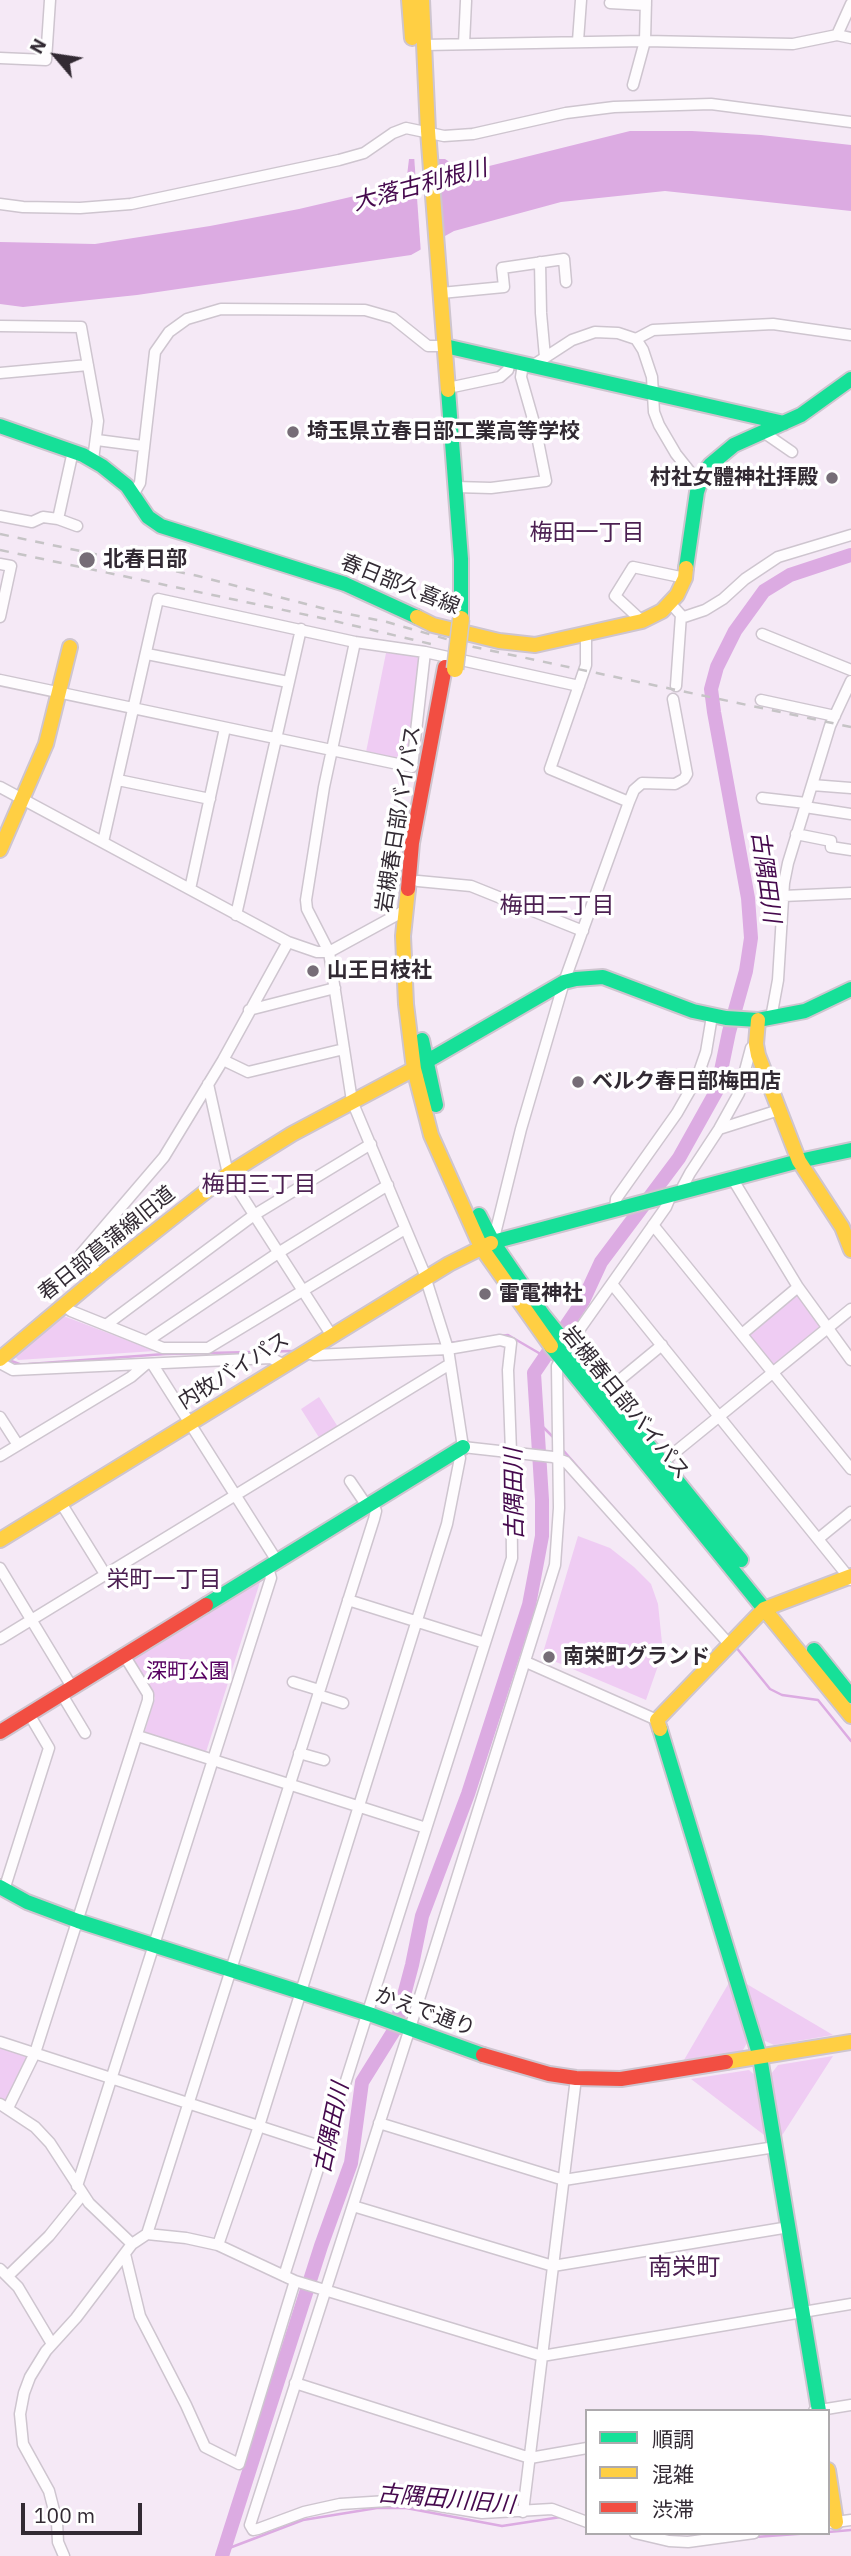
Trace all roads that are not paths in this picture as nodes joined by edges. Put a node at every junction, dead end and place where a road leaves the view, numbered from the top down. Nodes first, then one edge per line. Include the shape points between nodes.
1 (50, 0) edge
2 (407, 0) edge
3 (422, 0) edge
4 (581, 0) edge
5 (466, 1) edge
6 (646, 2) edge
7 (610, 3) dead end
8 (851, 4) edge
9 (837, 35) junction
10 (851, 38) edge
11 (579, 41) junction
12 (645, 41) junction
13 (464, 44) junction
14 (418, 45) junction
15 (0, 58) edge
16 (633, 85) dead end
17 (851, 122) edge
18 (424, 130) junction
19 (0, 204) edge
20 (433, 253) junction
21 (540, 262) junction
22 (566, 282) dead end
23 (441, 293) junction
24 (0, 326) edge
25 (851, 335) edge
26 (636, 339) junction
27 (440, 347) junction
28 (528, 362) junction
29 (88, 365) junction
30 (0, 373) edge
31 (851, 379) edge
32 (448, 388) junction
33 (653, 394) junction
34 (784, 423) junction
35 (0, 426) edge
36 (763, 432) junction
37 (97, 440) junction
38 (143, 446) junction
39 (73, 451) junction
40 (792, 452) dead end
41 (93, 460) junction
42 (699, 483) junction
43 (456, 487) junction
44 (133, 495) junction
45 (0, 516) edge
46 (58, 519) junction
47 (77, 526) dead end
48 (851, 535) edge
49 (0, 564) edge
50 (685, 578) junction
51 (671, 604) junction
52 (0, 617) edge
53 (456, 618) junction
54 (681, 618) junction
55 (642, 621) junction
56 (300, 629) junction
57 (586, 635) junction
58 (762, 635) dead end
59 (355, 642) junction
60 (70, 647) dead end
61 (425, 652) junction
62 (147, 654) junction
63 (450, 668) junction
64 (851, 670) edge
65 (0, 680) edge
66 (851, 681) edge
67 (288, 682) junction
68 (579, 685) junction
69 (676, 686) dead end
70 (60, 693) junction
71 (673, 699) dead end
72 (761, 700) dead end
73 (134, 709) junction
74 (835, 716) junction
75 (225, 728) junction
76 (275, 739) junction
77 (331, 750) junction
78 (118, 780) junction
79 (812, 785) junction
80 (0, 787) edge
81 (851, 788) edge
82 (23, 798) junction
83 (210, 799) junction
84 (762, 799) dead end
85 (629, 802) junction
86 (806, 805) junction
87 (851, 814) edge
88 (796, 834) junction
89 (103, 842) junction
90 (0, 850) edge
91 (851, 850) edge
92 (418, 881) junction
93 (190, 889) junction
94 (851, 893) edge
95 (783, 896) junction
96 (404, 911) junction
97 (236, 915) junction
98 (583, 931) junction
99 (288, 942) junction
100 (329, 952) junction
101 (564, 982) junction
102 (335, 988) junction
103 (851, 989) edge
104 (249, 1010) junction
105 (712, 1016) junction
106 (761, 1019) junction
107 (756, 1044) junction
108 (344, 1049) junction
109 (223, 1060) junction
110 (420, 1066) junction
111 (208, 1084) junction
112 (352, 1101) junction
113 (779, 1110) junction
114 (719, 1129) junction
115 (371, 1144) junction
116 (851, 1150) edge
117 (799, 1161) junction
118 (228, 1174) junction
119 (732, 1178) junction
120 (388, 1185) junction
121 (673, 1194) junction
122 (619, 1208) junction
123 (254, 1215) junction
124 (846, 1224) edge
125 (653, 1225) junction
126 (405, 1228) junction
127 (487, 1245) junction
128 (851, 1250) edge
129 (278, 1252) junction
130 (100, 1275) junction
131 (426, 1278) junction
132 (612, 1284) junction
133 (798, 1287) junction
134 (302, 1290) junction
135 (63, 1305) junction
136 (851, 1309) edge
137 (106, 1325) junction
138 (827, 1328) junction
139 (742, 1334) junction
140 (332, 1336) junction
141 (147, 1342) junction
142 (662, 1345) junction
143 (448, 1349) junction
144 (563, 1350) junction
145 (305, 1352) junction
146 (851, 1360) edge
147 (0, 1361) edge
148 (450, 1364) junction
149 (149, 1365) junction
150 (284, 1365) junction
151 (773, 1372) junction
152 (605, 1392) junction
153 (719, 1416) junction
154 (0, 1417) edge
155 (189, 1423) junction
156 (18, 1445) junction
157 (459, 1449) junction
158 (512, 1451) junction
159 (0, 1456) edge
160 (555, 1457) junction
161 (663, 1462) junction
162 (851, 1469) edge
163 (350, 1480) dead end
164 (236, 1495) junction
165 (61, 1503) junction
166 (370, 1505) junction
167 (851, 1512) edge
168 (818, 1539) junction
169 (0, 1540) edge
170 (272, 1565) junction
171 (0, 1568) edge
172 (105, 1574) junction
173 (850, 1577) edge
174 (348, 1600) junction
175 (770, 1606) junction
176 (30, 1621) junction
177 (418, 1622) junction
178 (0, 1639) edge
179 (485, 1643) junction
180 (729, 1644) junction
181 (124, 1656) junction
182 (526, 1662) junction
183 (293, 1682) dead end
184 (66, 1690) junction
185 (318, 1692) junction
186 (851, 1696) edge
187 (343, 1703) dead end
188 (29, 1714) junction
189 (851, 1716) edge
190 (657, 1720) junction
191 (0, 1732) edge
192 (85, 1733) dead end
193 (138, 1736) junction
194 (299, 1753) junction
195 (324, 1760) dead end
196 (214, 1761) junction
197 (289, 1784) junction
198 (358, 1807) junction
199 (426, 1828) junction
200 (1, 1893) edge
201 (78, 1921) junction
202 (155, 1946) junction
203 (230, 1970) junction
204 (300, 1992) junction
205 (370, 2014) junction
206 (407, 2027) junction
207 (0, 2042) edge
208 (851, 2042) edge
209 (35, 2053) junction
210 (760, 2057) junction
211 (112, 2078) junction
212 (576, 2078) junction
213 (188, 2103) junction
214 (4, 2106) edge
215 (379, 2123) junction
216 (259, 2126) junction
217 (775, 2147) junction
218 (326, 2148) junction
219 (564, 2180) junction
220 (80, 2190) junction
221 (353, 2206) junction
222 (789, 2227) junction
223 (147, 2234) junction
224 (132, 2244) junction
225 (218, 2245) junction
226 (125, 2254) junction
227 (553, 2266) junction
228 (4, 2273) edge
229 (284, 2276) junction
230 (295, 2281) junction
231 (321, 2289) junction
232 (851, 2304) edge
233 (804, 2311) junction
234 (52, 2344) junction
235 (542, 2356) junction
236 (295, 2383) junction
237 (851, 2405) edge
238 (817, 2409) edge
239 (828, 2409) edge
240 (585, 2448) edge
241 (530, 2458) junction
242 (830, 2479) edge
243 (523, 2512) junction
244 (585, 2521) edge
245 (839, 2521) edge
246 (644, 2535) edge
247 (741, 2535) edge
248 (64, 2556) edge

1 - 15 street via 46,60
2 - 14 main road
3 - 14 main road, 岩槻春日部バイパス
4 - 11 street
5 - 13 street
6 - 7 street
6 - 12 street
8 - 9 street
9 - 10 street
9 - 12 street via 793,44
11 - 12 street
11 - 13 street
12 - 16 street
13 - 14 street
14 - 18 main road, 岩槻春日部バイパス
17 - 18 street via 736,106 671,103 566,113 473,134
18 - 19 street via 406,128 363,153 339,160 131,204 80,208
18 - 20 main road, 岩槻春日部バイパス
20 - 23 main road, 岩槻春日部バイパス
20 - 27 main road, 岩槻春日部バイパス
21 - 22 street via 564,259
21 - 23 street via 502,268 504,287
21 - 28 street via 541,313
23 - 27 main road, 岩槻春日部バイパス
24 - 29 street via 81,327
25 - 26 street via 773,324 653,330
26 - 28 street via 595,332
26 - 33 street via 648,365
27 - 28 main road
27 - 32 main road, 岩槻春日部バイパス
27 - 38 street via 423,344 393,318 365,310 221,309 195,316 169,332 155,352
27 - 53 main road, 岩槻春日部バイパス
28 - 32 street via 500,377
28 - 33 main road
28 - 43 street via 521,377 546,481
29 - 30 street
29 - 37 street
31 - 34 main road
32 - 43 main road, 岩槻春日部バイパス
33 - 34 main road
33 - 42 street via 659,425
34 - 36 main road
35 - 39 main road, 春日部久喜線
36 - 40 street
36 - 42 main road via 718,457
37 - 38 street
37 - 41 street
38 - 44 street via 140,483
39 - 41 main road, 春日部久喜線
39 - 46 street
41 - 44 main road, 春日部久喜線
42 - 50 main road
43 - 53 main road, 岩槻春日部バイパス via 461,559
44 - 57 main road, 春日部久喜線 via 148,517 161,526 345,584 433,625 524,645
45 - 46 street via 32,522 43,517
46 - 47 street
48 - 54 street via 778,557 705,610
49 - 52 street via 11,566
50 - 51 main road
50 - 55 street via 633,567 615,596
51 - 54 street
51 - 55 main road, 春日部久喜線
53 - 63 main road, 岩槻春日部バイパス
54 - 69 street
55 - 57 main road, 春日部久喜線
56 - 59 street
56 - 62 street via 158,599
56 - 67 street
57 - 68 street via 586,666
58 - 64 street
59 - 61 street
59 - 77 street
60 - 70 main road
61 - 68 street
61 - 77 street via 412,766
62 - 67 street
62 - 73 street
63 - 92 main road, 岩槻春日部バイパス
63 - 96 main road, 岩槻春日部バイパス via 412,843
65 - 70 street
66 - 74 street
67 - 76 street
68 - 85 street via 550,769
70 - 73 street
70 - 82 main road via 46,744
71 - 85 street via 687,774 675,784 642,783
72 - 74 street
73 - 75 street
73 - 78 street
74 - 79 street
75 - 76 street
75 - 83 street
76 - 77 street
76 - 97 street
77 - 100 street via 306,900
78 - 83 street
78 - 89 street
79 - 81 street
79 - 86 street
80 - 82 street
82 - 89 street
82 - 90 main road
83 - 93 street
84 - 86 street
85 - 98 street
86 - 87 street
86 - 88 street
88 - 91 street
88 - 95 street
89 - 93 street
92 - 98 street via 471,886
92 - 110 main road, 岩槻春日部バイパス via 415,970
93 - 97 street
94 - 95 street
95 - 106 street via 781,957
96 - 100 street
96 - 110 main road, 岩槻春日部バイパス via 406,1004
97 - 99 street
98 - 101 street
99 - 100 street
99 - 104 street
100 - 102 street
101 - 105 main road via 603,977
101 - 110 main road
101 - 127 street
102 - 104 street
102 - 108 street
103 - 106 main road via 805,1011
104 - 109 street
105 - 106 main road
105 - 122 street via 697,1078 616,1199
106 - 107 main road
107 - 113 main road
107 - 114 street via 739,1093
108 - 109 street via 248,1072
108 - 112 street
109 - 111 street
110 - 112 main road, 春日部菖蒲線旧道
110 - 127 main road, 岩槻春日部バイパス
111 - 118 street
111 - 130 street via 164,1157 81,1254
112 - 115 street
112 - 118 main road, 春日部菖蒲線旧道
113 - 114 street
113 - 117 main road
114 - 121 street
115 - 120 street
115 - 123 street
116 - 117 main road, 内牧バイパス
117 - 119 main road, 内牧バイパス
117 - 124 main road
118 - 123 street
118 - 130 main road, 春日部菖蒲線旧道
119 - 121 main road, 内牧バイパス
119 - 133 street
120 - 126 street
120 - 129 street
121 - 122 main road, 内牧バイパス
121 - 125 street
122 - 127 main road, 内牧バイパス
123 - 129 street
123 - 137 street
124 - 128 main road
125 - 132 street
125 - 139 street
126 - 131 street
126 - 134 street
127 - 131 main road, 内牧バイパス
127 - 144 main road, 岩槻春日部バイパス
129 - 134 street
129 - 141 street
130 - 135 main road, 春日部菖蒲線旧道
131 - 140 main road, 内牧バイパス
131 - 143 street
132 - 142 street
132 - 144 street
133 - 138 street
133 - 139 street
134 - 140 street
134 - 141 street via 208,1348 163,1348
135 - 137 street
135 - 147 main road, 春日部菖蒲線旧道
136 - 138 street
137 - 141 street
138 - 146 street
138 - 151 street
139 - 151 street
140 - 145 main road, 内牧バイパス
142 - 152 street
142 - 153 street
143 - 145 street
143 - 148 street
143 - 158 street via 500,1340 511,1343
144 - 152 main road, 岩槻春日部バイパス
144 - 160 street via 557,1366
144 - 175 main road, 岩槻春日部バイパス
145 - 150 main road, 内牧バイパス
147 - 149 street via 13,1370
148 - 157 street
148 - 164 street
149 - 150 street via 271,1358
149 - 155 street
149 - 156 street
150 - 155 main road, 内牧バイパス
151 - 153 street
151 - 162 street
152 - 161 main road, 岩槻春日部バイパス
153 - 161 street
153 - 168 street
154 - 156 street
155 - 164 street
155 - 165 main road, 内牧バイパス
156 - 159 street
157 - 158 street
157 - 166 main road
157 - 177 street via 447,1524
158 - 160 street
158 - 179 street via 512,1558
160 - 180 street via 566,1462
160 - 182 street via 559,1508 555,1565
161 - 175 main road, 岩槻春日部バイパス
163 - 166 street
164 - 170 street
164 - 172 street
165 - 169 main road, 内牧バイパス
165 - 172 street
166 - 170 main road
166 - 174 street via 376,1511
167 - 168 street
168 - 173 street
170 - 181 main road
170 - 196 street
171 - 176 street
172 - 176 street
173 - 175 main road
174 - 177 street
174 - 185 street
175 - 180 main road
175 - 186 main road, 岩槻春日部バイパス
175 - 189 main road, 岩槻春日部バイパス
176 - 178 street
176 - 184 street
177 - 179 street
177 - 198 street
179 - 199 street
180 - 190 main road
181 - 184 main road
181 - 193 street via 148,1694
182 - 190 street
182 - 206 street
183 - 185 street
184 - 188 main road
184 - 192 street
185 - 187 street
185 - 194 street
188 - 191 main road
188 - 200 street via 49,1748
190 - 210 main road
193 - 196 street
193 - 201 street
194 - 195 street
194 - 197 street
196 - 197 street
196 - 202 street
197 - 198 street
197 - 203 street
198 - 199 street
198 - 204 street
199 - 205 street
200 - 201 main road, かえで通り
201 - 202 main road, かえで通り
201 - 209 street
202 - 203 main road, かえで通り
202 - 211 street
203 - 204 main road, かえで通り
203 - 213 street
204 - 205 main road, かえで通り
204 - 216 street
205 - 206 main road, かえで通り
205 - 218 street
206 - 212 main road, かえで通り via 520,2067
206 - 215 street
207 - 209 street
208 - 210 main road, かえで通り
209 - 211 street
209 - 214 street
210 - 212 main road, かえで通り via 621,2079
210 - 217 main road
211 - 213 street
211 - 220 street
212 - 219 street
213 - 216 street
213 - 223 street
214 - 220 street via 50,2143
215 - 219 street
215 - 221 street
216 - 218 street
216 - 225 street
217 - 219 street
217 - 222 main road
218 - 229 street
219 - 227 street
220 - 224 street
220 - 228 street via 50,2236
221 - 227 street
221 - 231 street
222 - 227 street
222 - 233 main road
223 - 224 street
223 - 225 street
224 - 226 street
225 - 229 street
226 - 230 street via 140,2316 205,2447 239,2464
226 - 234 street
227 - 235 street
228 - 234 street via 18,2287
229 - 230 street
230 - 231 street
231 - 235 street
231 - 236 street
232 - 233 street
233 - 235 street
233 - 238 main road
234 - 248 street via 30,2377 20,2429 27,2455 49,2491
235 - 241 street
236 - 241 street
236 - 243 street via 251,2520 253,2530 304,2512 361,2501 403,2500 482,2514
237 - 239 street
240 - 241 street
241 - 243 street
242 - 245 main road
243 - 244 street via 552,2510
246 - 247 street via 688,2543

